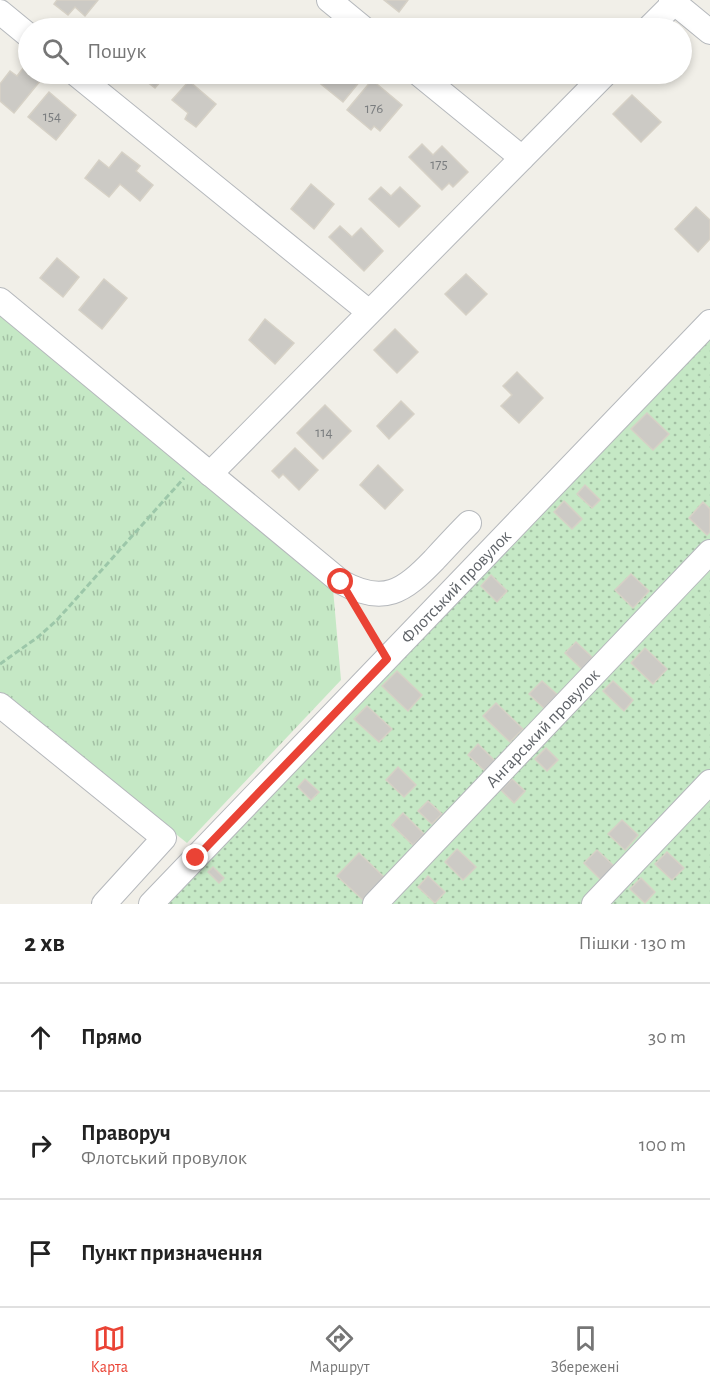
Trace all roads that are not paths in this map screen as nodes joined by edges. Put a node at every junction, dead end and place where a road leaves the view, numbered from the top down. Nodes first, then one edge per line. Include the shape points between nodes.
1 (328, 0) edge
2 (673, 1) edge
3 (0, 12) edge
4 (350, 18) edge
5 (658, 18) edge
6 (18, 27) edge
7 (710, 32) edge
8 (88, 84) edge
9 (430, 84) edge
10 (594, 84) edge
11 (522, 158) junction
12 (0, 300) edge
13 (369, 312) junction
14 (710, 322) edge
15 (204, 469) junction
16 (469, 523) dead end
17 (710, 552) edge
18 (0, 705) edge
19 (710, 782) edge
20 (104, 904) edge
21 (151, 904) edge
22 (375, 904) edge
23 (594, 904) edge

1 - 4 lane
2 - 5 lane
2 - 7 lane
3 - 6 lane
8 - 13 lane
9 - 11 lane
10 - 11 lane
11 - 13 lane
12 - 15 lane
13 - 15 lane
14 - 21 lane, Флотський провулок
15 - 16 lane via 341,582 371,594 386,594 413,581
17 - 22 lane, Ангарський провулок
18 - 20 lane via 164,838
19 - 23 lane

